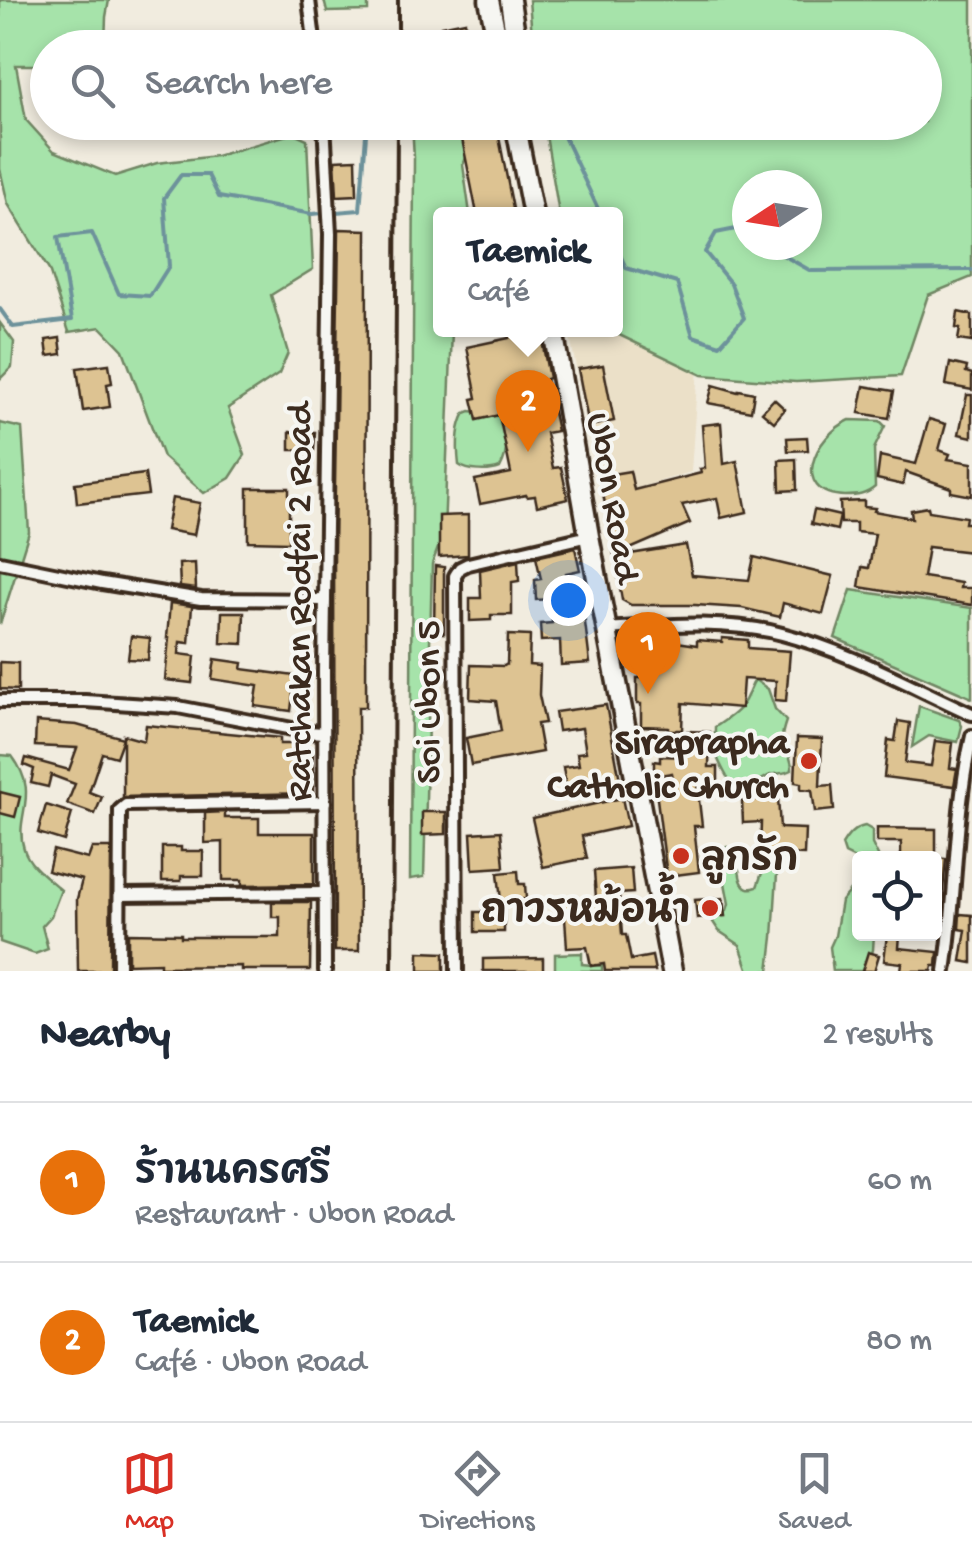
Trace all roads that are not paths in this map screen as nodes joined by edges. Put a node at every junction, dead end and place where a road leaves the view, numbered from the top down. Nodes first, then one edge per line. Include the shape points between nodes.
1 (309, 0) edge
2 (489, 0) edge
3 (510, 0) edge
4 (313, 30) edge
5 (495, 30) edge
6 (514, 30) edge
7 (325, 140) edge
8 (521, 140) edge
9 (532, 207) edge
10 (554, 337) edge
11 (589, 536) junction
12 (0, 562) edge
13 (325, 600) junction
14 (607, 629) junction
15 (0, 700) edge
16 (972, 714) edge
17 (324, 733) junction
18 (972, 736) edge
19 (324, 802) junction
20 (325, 893) junction
21 (120, 895) junction
22 (119, 971) edge
23 (325, 971) edge
24 (457, 971) edge
25 (672, 971) edge
26 (945, 971) edge

1 - 4 street
2 - 5 main road
3 - 6 main road
7 - 13 street, Ratchakan Rodfai 2 Road
8 - 9 main road
10 - 11 main road, Ubon Road
11 - 14 main road, Ubon Road
11 - 24 street, Soi Ubon 5 via 468,564 455,576
12 - 13 street via 200,599
13 - 17 street, Ratchakan Rodfai 2 Road
14 - 16 street via 686,623 780,634 832,650
14 - 25 main road, Ubon Road
15 - 17 street via 178,707
17 - 19 street, Ratchakan Rodfai 2 Road
18 - 26 street
19 - 20 street, Ratchakan Rodfai 2 Road
19 - 21 street via 126,805 120,810
20 - 21 street
20 - 23 street, Ratchakan Rodfai 2 Road
21 - 22 street

